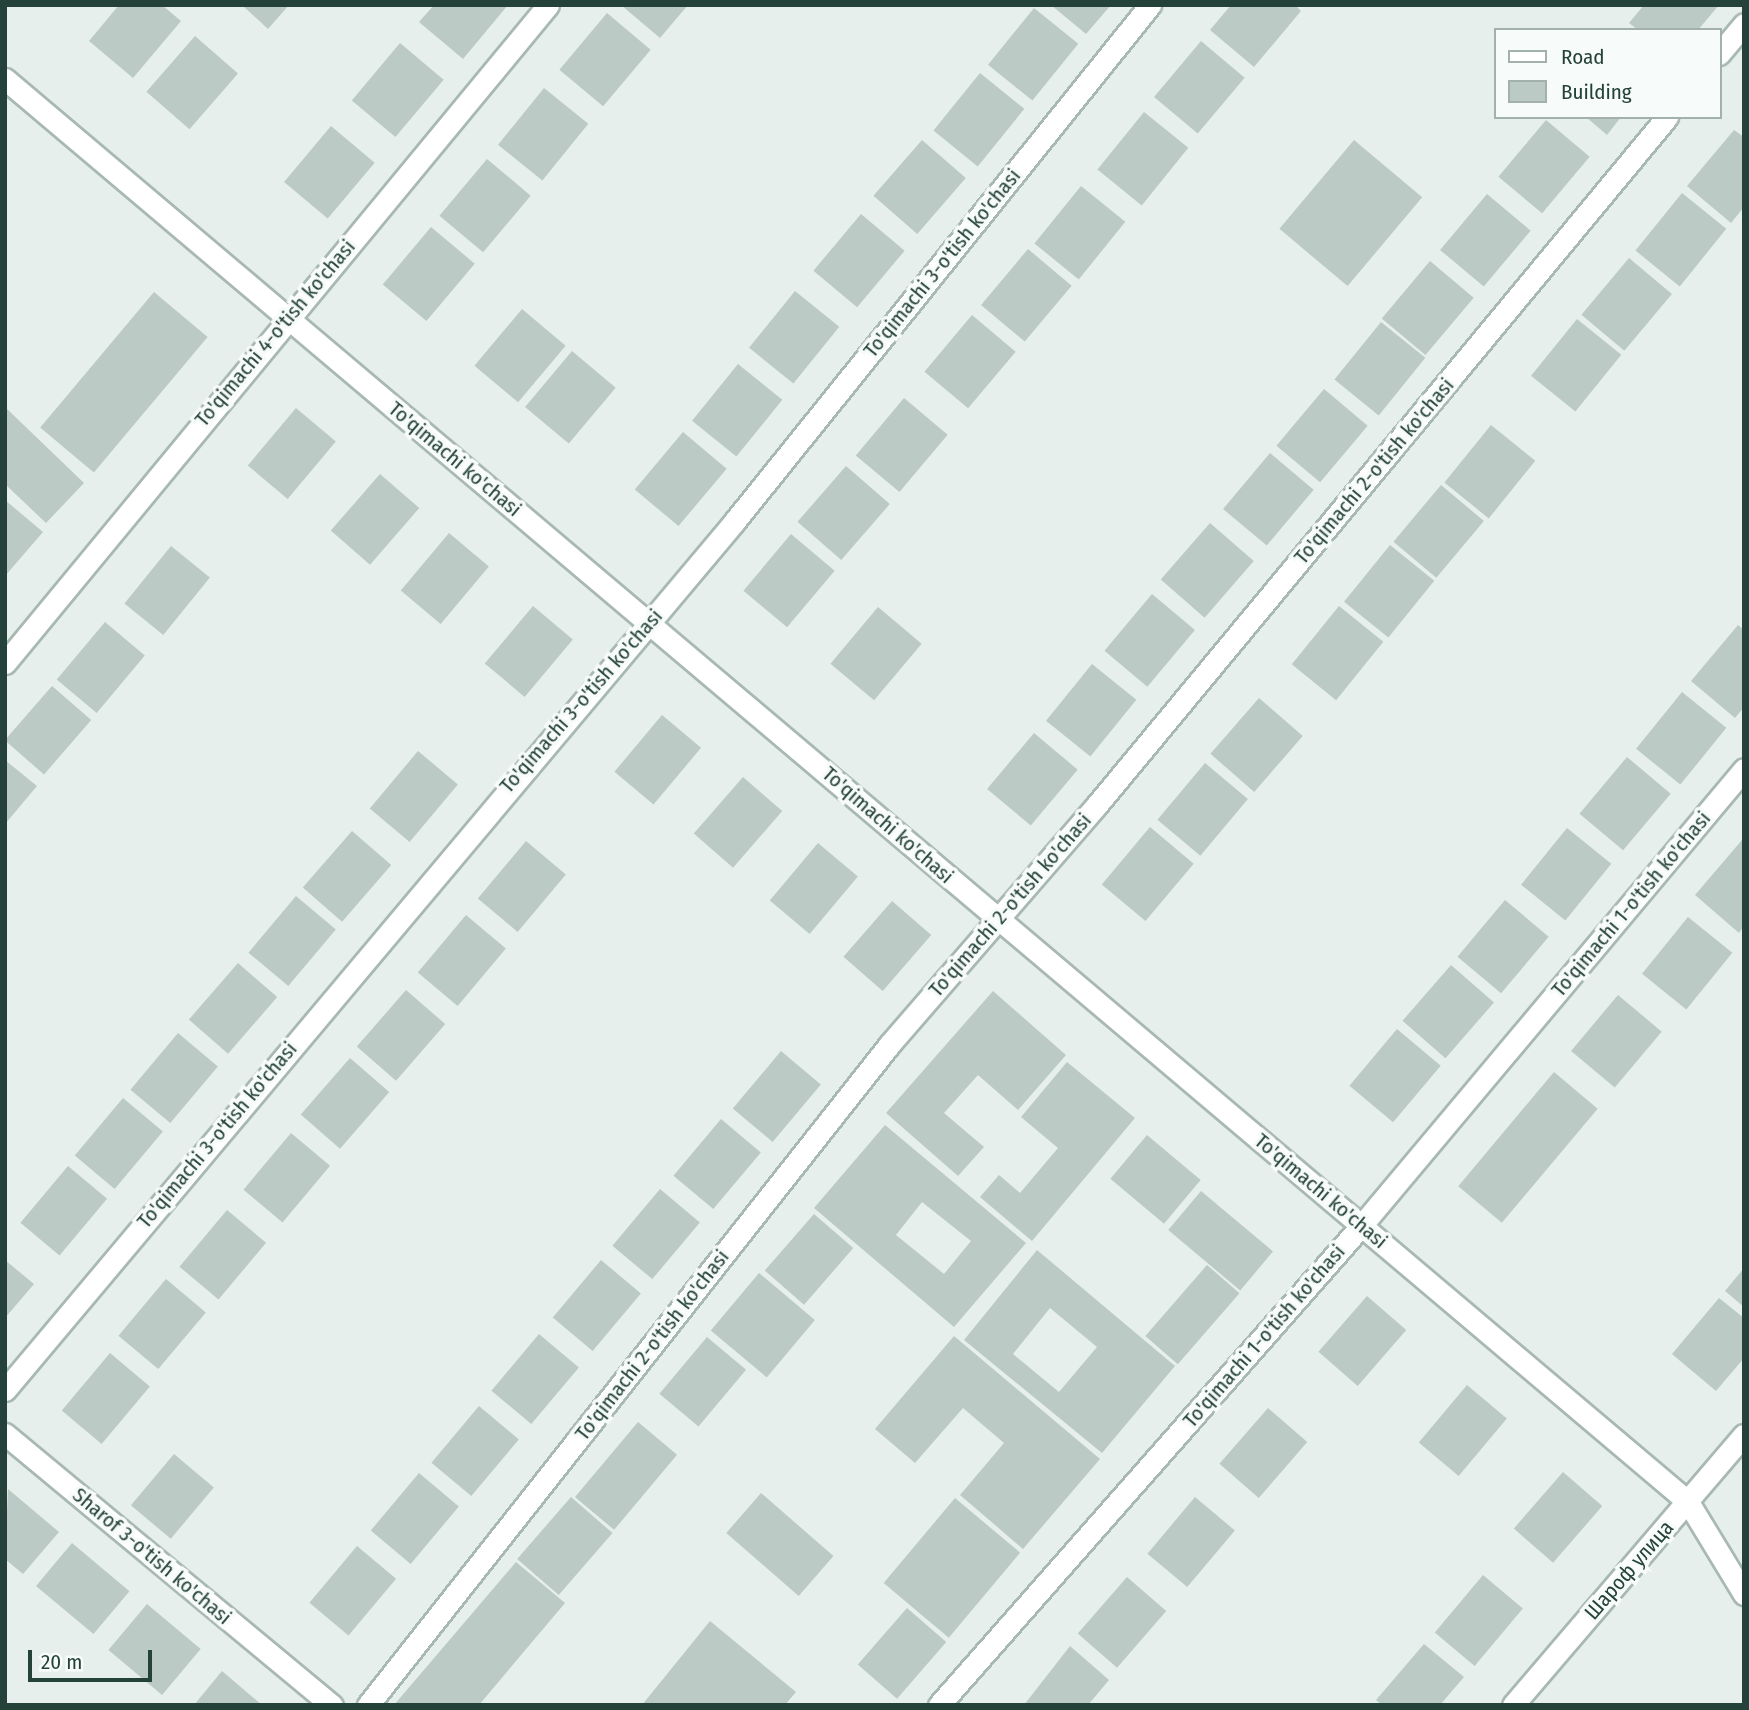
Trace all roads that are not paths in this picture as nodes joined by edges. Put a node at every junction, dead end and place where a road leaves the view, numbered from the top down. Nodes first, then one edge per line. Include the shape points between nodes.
1 (548, 5) edge
2 (1150, 5) edge
3 (1744, 24) edge
4 (1721, 52) edge
5 (5, 79) edge
6 (1665, 119) edge
7 (286, 319) junction
8 (650, 621) junction
9 (5, 663) edge
10 (1744, 769) edge
11 (998, 920) junction
12 (1361, 1226) junction
13 (5, 1390) edge
14 (5, 1434) edge
15 (1744, 1435) edge
16 (1688, 1502) junction
17 (1744, 1594) edge
18 (332, 1705) edge
19 (368, 1705) edge
20 (939, 1705) edge
21 (1513, 1705) edge

1 - 7 street, To'qimachi 4-o'tish ko'chasi
2 - 8 street, To'qimachi 3-o'tish ko'chasi
3 - 4 street
5 - 7 street, To'qimachi ko'chasi
6 - 11 street, To'qimachi 2-o'tish ko'chasi
7 - 8 street, To'qimachi ko'chasi
7 - 9 street, To'qimachi 4-o'tish ko'chasi
8 - 11 street, To'qimachi ko'chasi
8 - 13 street, To'qimachi 3-o'tish ko'chasi
10 - 12 street, To'qimachi 1-o'tish ko'chasi
11 - 12 street, To'qimachi ko'chasi
11 - 19 street, To'qimachi 2-o'tish ko'chasi via 889,1045
12 - 16 street, To'qimachi ko'chasi
12 - 20 street, To'qimachi 1-o'tish ko'chasi
14 - 18 street, Sharof 3-o'tish ko'chasi
15 - 16 street, Шароф улица
16 - 17 street, To'qimachi ko'chasi
16 - 21 street, Шароф улица

